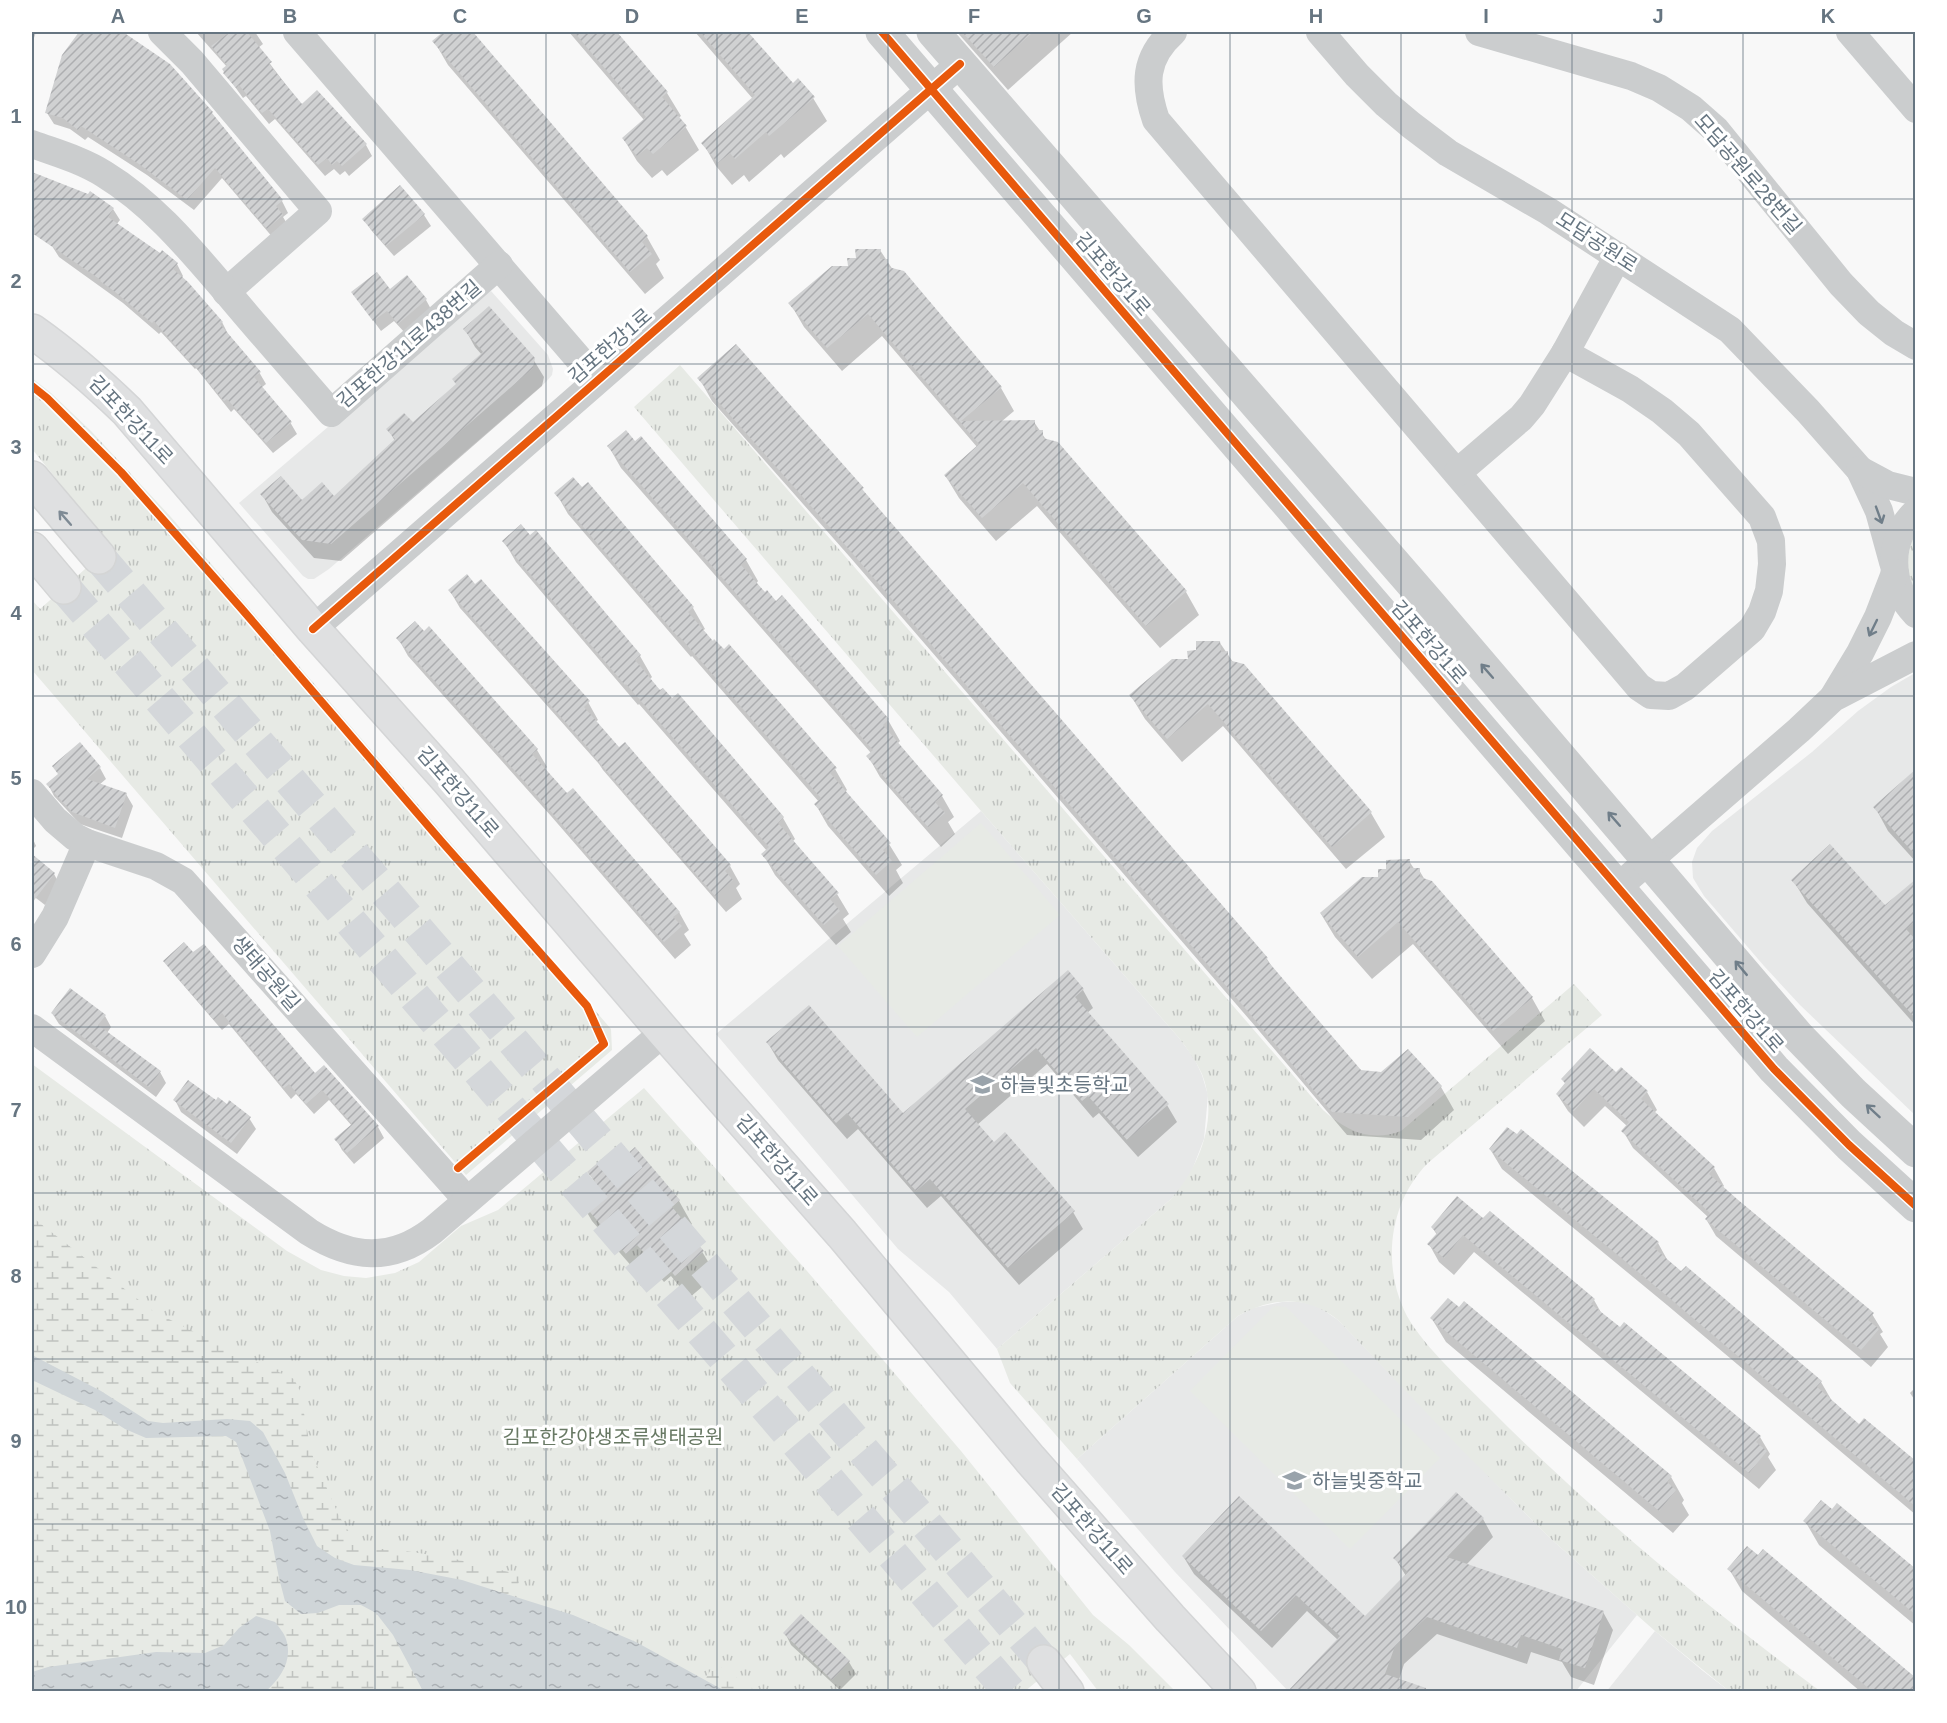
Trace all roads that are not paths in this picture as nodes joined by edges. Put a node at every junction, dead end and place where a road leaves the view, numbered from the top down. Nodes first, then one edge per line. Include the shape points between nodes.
1 (162, 32) edge
2 (297, 32) edge
3 (882, 32) edge
4 (933, 32) edge
5 (1173, 32) edge
6 (1320, 32) edge
7 (1479, 32) edge
8 (1850, 32) edge
9 (960, 64) junction
10 (930, 89) junction
11 (1916, 109) edge
12 (32, 144) edge
13 (1618, 256) junction
14 (499, 265) junction
15 (226, 292) junction
16 (32, 331) edge
17 (1916, 346) edge
18 (1565, 352) junction
19 (597, 380) junction
20 (1860, 470) junction
21 (1458, 472) junction
22 (32, 478) edge
23 (1916, 492) edge
24 (1916, 512) edge
25 (32, 549) edge
26 (99, 557) tunnel mouth
27 (1894, 568) junction
28 (64, 587) tunnel mouth
29 (1916, 614) edge
30 (313, 629) junction
31 (1916, 655) edge
32 (1833, 698) junction
33 (32, 793) edge
34 (87, 843) junction
35 (1649, 860) junction
36 (1618, 887) junction
37 (32, 954) edge
38 (32, 1028) edge
39 (660, 1036) junction
40 (1916, 1151) edge
41 (467, 1200) junction
42 (1916, 1206) edge
43 (1044, 1662) tunnel mouth
44 (1067, 1692) edge
45 (1227, 1692) edge
46 (1239, 1692) edge

1 - 15 street via 318,211
2 - 14 street, 김포한강11로438번길
3 - 10 street, 김포한강1로
4 - 9 street, 김포한강1로
5 - 21 street via 1151,61 1149,99 1156,120
6 - 13 street, 모담공원로 via 1357,75 1411,125 1465,164
7 - 17 street, 모담공원로28번길 via 1631,76 1659,87 1691,108 1716,130 1841,284 1869,313
8 - 11 street
9 - 10 street, 김포한강1로
35 -> 9 street, 김포한강1로
10 - 19 street, 김포한강1로
10 - 36 street, 김포한강1로
12 - 15 street, 김포한강11로438번길 via 101,172 123,186 165,223
13 - 18 street
13 - 20 street, 모담공원로 via 1730,330
14 - 15 street, 김포한강11로438번길 via 331,413
14 - 19 street, 김포한강11로438번길
16 - 30 main road, 김포한강11로 via 94,379 127,411
18 - 21 street via 1521,418
18 - 21 street via 1662,411 1689,434 1762,518 1771,541 1772,564 1769,591 1752,629 1685,687 1669,696 1652,695 1638,687
19 - 30 street, 김포한강1로
20 - 23 street via 1888,485
20 -> 27 street via 1879,511
26 -> 22 main road
24 - 27 street via 1897,539
25 - 28 main road
27 - 29 street via 1896,584
27 -> 32 street via 1878,617
30 - 39 main road, 김포한강11로 via 449,781
31 - 32 street
32 - 35 street
33 - 34 street, 생태공원길 via 66,830
34 - 37 street via 55,917
34 - 41 street, 생태공원길 via 156,866 183,881
35 - 36 street
40 -> 35 street, 김포한강1로 via 1798,1036
36 - 42 street, 김포한강1로 via 1774,1069
38 - 41 street via 309,1232 340,1248 375,1254 406,1247 426,1236
39 - 41 street
39 - 45 main road, 김포한강11로 via 1104,1556
39 - 46 main road, 김포한강11로 via 842,1234 1030,1458
43 - 44 main road

